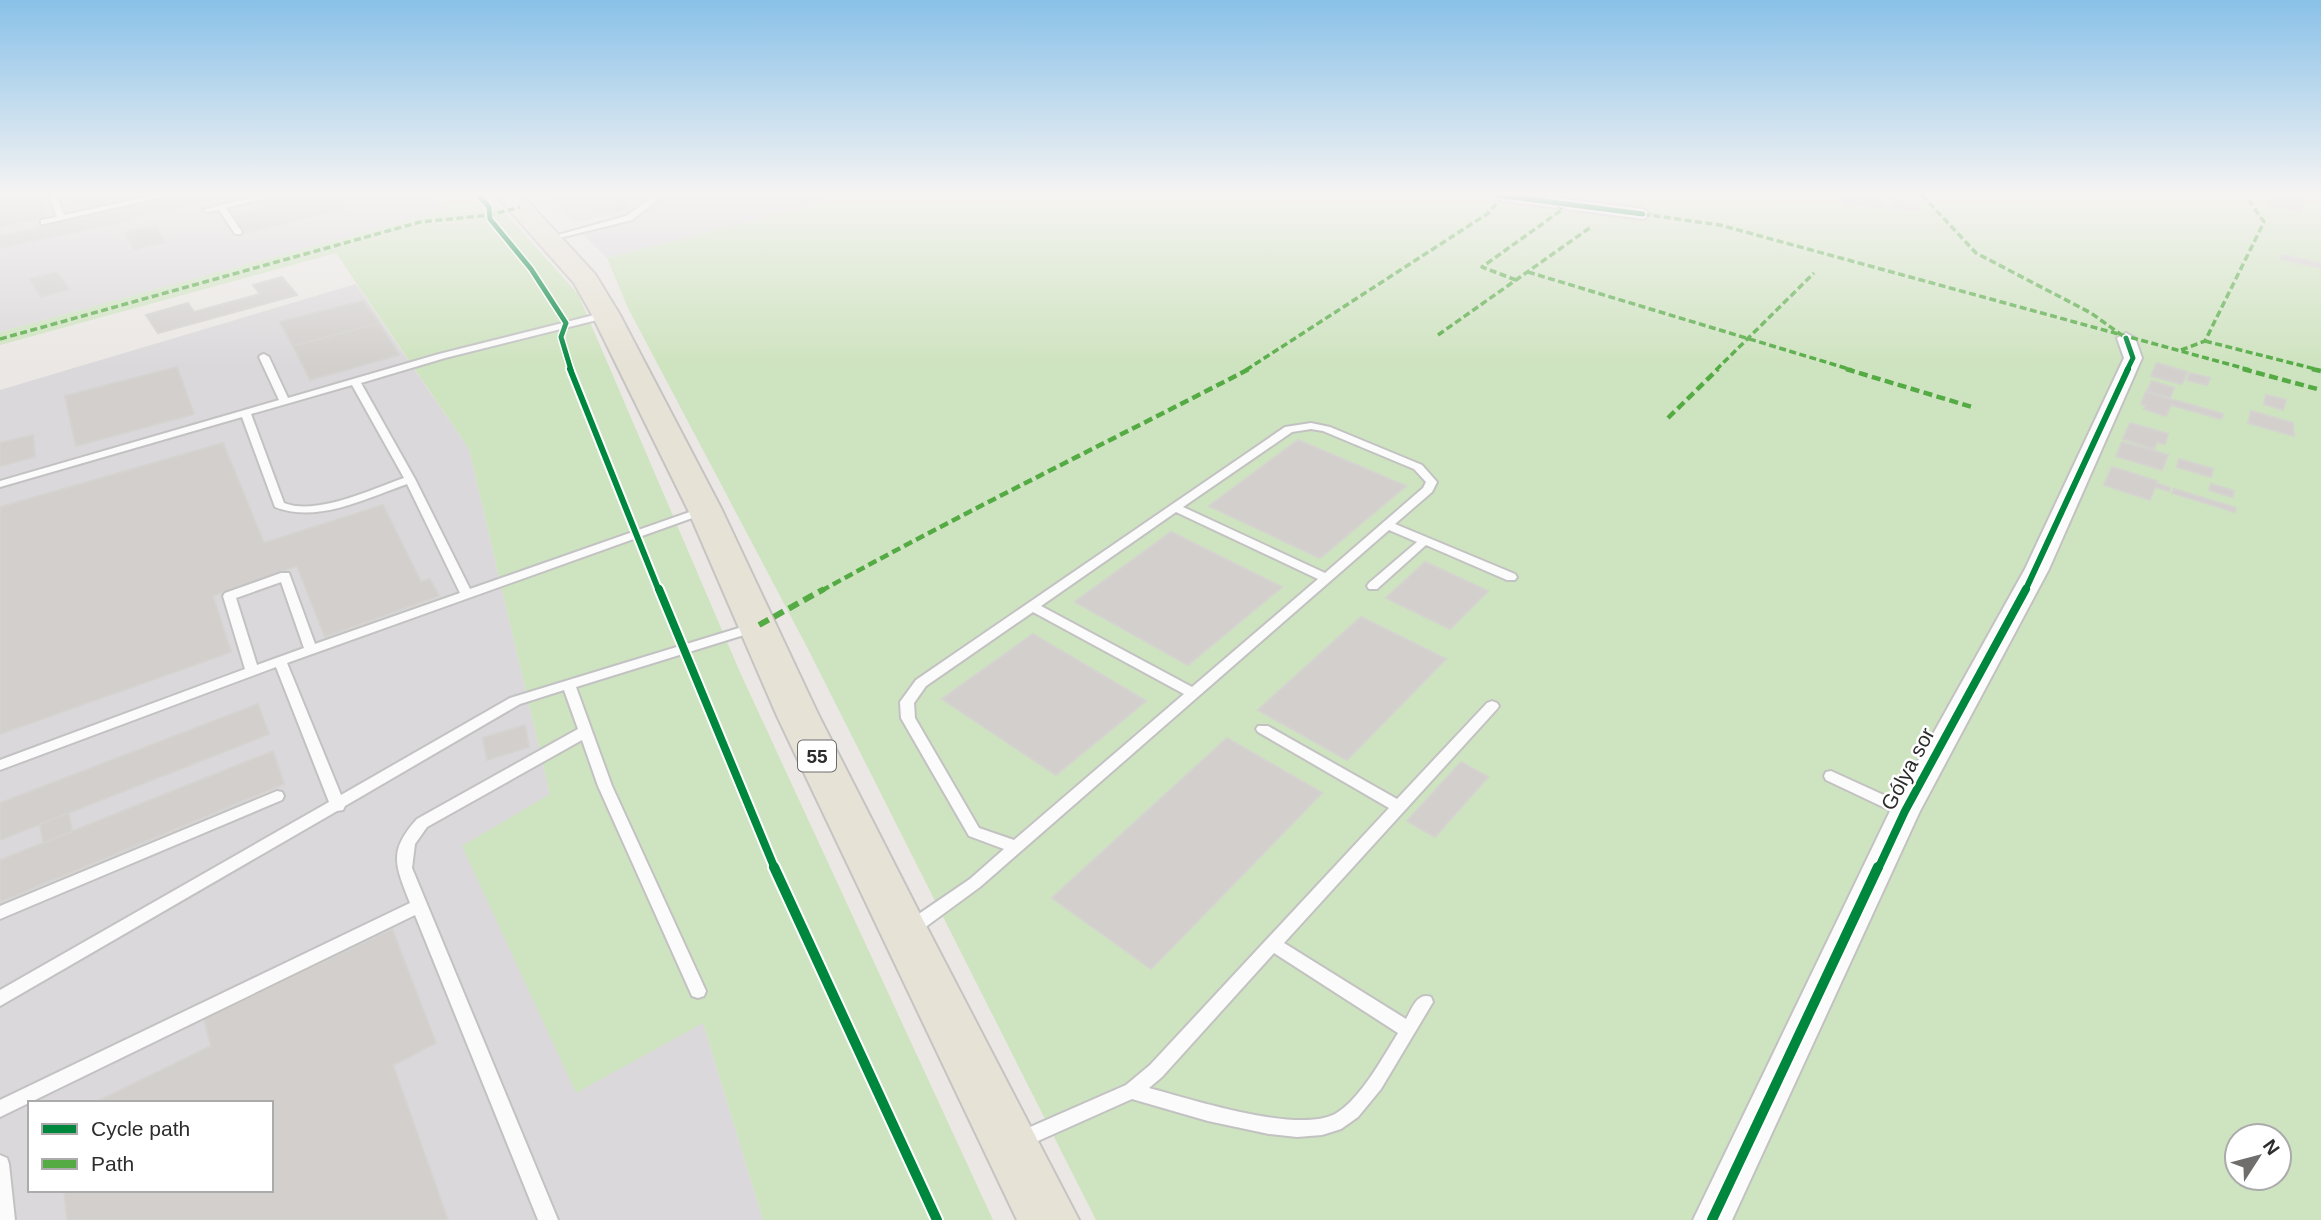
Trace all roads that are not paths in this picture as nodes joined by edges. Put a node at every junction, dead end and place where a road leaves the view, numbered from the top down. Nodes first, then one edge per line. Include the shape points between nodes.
1 (561, 252) edge
2 (599, 302) junction
3 (2126, 338) dead end
4 (264, 357) dead end
5 (355, 381) junction
6 (285, 402) junction
7 (246, 413) junction
8 (410, 479) junction
9 (0, 484) edge
10 (1176, 508) junction
11 (705, 510) junction
12 (1387, 525) junction
13 (1424, 541) junction
14 (1511, 577) dead end
15 (1326, 578) junction
16 (1373, 586) dead end
17 (467, 595) junction
18 (1034, 607) junction
19 (759, 625) junction
20 (311, 650) junction
21 (280, 661) junction
22 (251, 671) junction
23 (569, 685) junction
24 (1194, 694) junction
25 (1492, 706) dead end
26 (1263, 729) dead end
27 (584, 732) junction
28 (0, 765) edge
29 (1831, 776) dead end
30 (277, 796) dead end
31 (338, 806) junction
32 (1399, 807) junction
33 (1905, 811) junction
34 (1017, 847) junction
35 (419, 906) junction
36 (0, 914) edge
37 (904, 933) junction
38 (1273, 943) junction
39 (698, 991) dead end
40 (0, 999) edge
41 (1424, 1002) dead end
42 (1408, 1030) junction
43 (1132, 1091) junction
44 (0, 1109) edge
45 (1010, 1144) junction
46 (0, 1164) edge
47 (5, 1220) edge
48 (548, 1220) edge
49 (1049, 1220) edge
50 (1712, 1220) edge

1 - 2 main road, 55
2 - 5 lane via 566,323
2 - 11 main road, 55
3 - 33 street, Gólya sor via 2133,358 2036,569
4 - 6 lane
5 - 6 lane
5 - 8 lane
6 - 7 lane
7 - 8 lane via 279,505 285,509 323,507
7 - 9 lane
8 - 17 lane
10 - 12 lane via 1282,433 1311,426 1418,467 1431,478 1428,490
10 - 15 lane
10 - 18 lane
11 - 17 lane
11 - 19 main road, 55
12 - 13 lane
12 - 15 lane
13 - 14 lane
13 - 16 lane
15 - 24 lane
17 - 20 lane
18 - 24 lane
18 - 34 lane via 921,683 906,710 974,832
19 - 23 lane
19 - 37 main road, 55
20 - 21 lane
20 - 22 lane via 285,576 229,596
21 - 22 lane
21 - 31 lane
22 - 28 lane
23 - 27 lane
23 - 31 lane via 516,701
24 - 34 lane
25 - 32 lane
26 - 32 lane
27 - 35 lane via 422,823 403,853
27 - 39 lane
29 - 33 lane
30 - 36 lane
31 - 40 lane
32 - 38 lane
33 - 50 street, Gólya sor
34 - 37 lane
35 - 44 lane
35 - 48 lane
37 - 45 main road, 55
38 - 42 lane
38 - 43 lane via 1156,1071
41 - 42 lane
42 - 43 lane via 1358,1106 1340,1121 1315,1127 1281,1129
43 - 45 lane
45 - 49 main road, 55
46 - 47 lane

